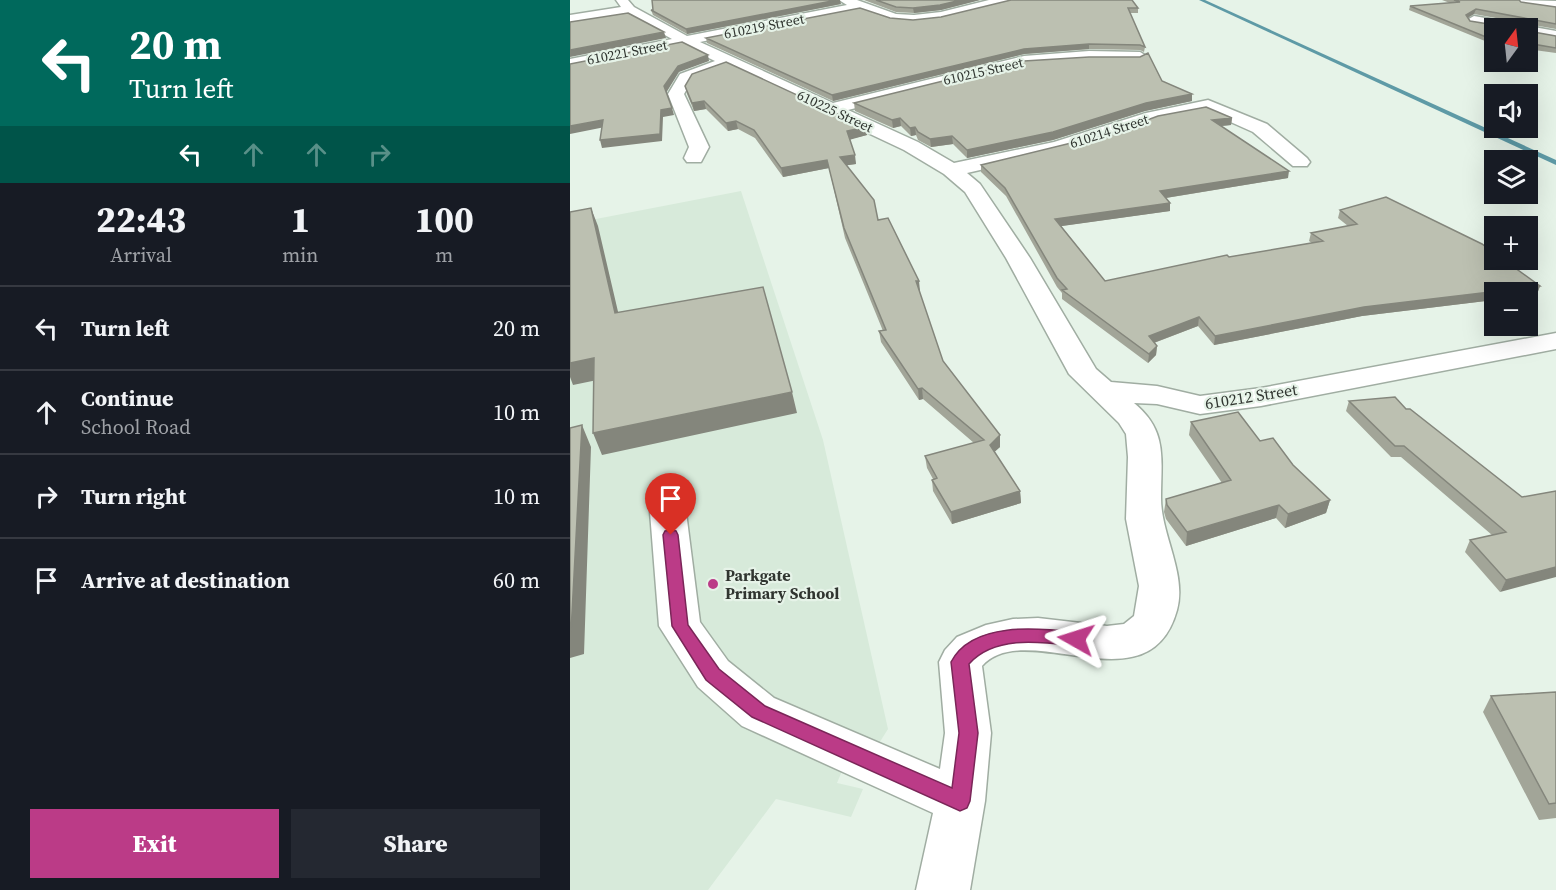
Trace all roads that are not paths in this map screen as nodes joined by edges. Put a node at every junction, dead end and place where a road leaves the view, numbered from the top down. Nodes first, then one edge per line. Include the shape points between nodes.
1 (845, 0) edge
2 (1006, 0) edge
3 (1521, 0) edge
4 (625, 5) edge
5 (1556, 5) edge
6 (862, 6) junction
7 (570, 19) edge
8 (1474, 20) edge
9 (1484, 22) edge
10 (1538, 32) edge
11 (1556, 35) edge
12 (685, 41) junction
13 (1140, 57) edge
14 (729, 61) junction
15 (570, 64) edge
16 (830, 109) junction
17 (694, 158) dead end
18 (1300, 162) dead end
19 (951, 170) junction
20 (1556, 340) edge
21 (1102, 391) junction
22 (668, 512) dead end
23 (960, 801) junction
24 (943, 890) edge

1 - 6 street
2 - 6 street via 911,19
3 - 5 street
4 - 7 street
4 - 12 street, 610225 Street
6 - 12 street, 610219 Street
8 - 9 street
10 - 11 street
12 - 14 street, 610225 Street
12 - 15 street, 610221 Street
13 - 16 street, 610215 Street via 1024,61
14 - 16 street, 610225 Street
14 - 17 street via 686,77 676,94 699,147
16 - 19 street, 610225 Street via 911,146
18 - 19 street, 610214 Street via 1260,128 1208,105 1145,119 1056,147
19 - 21 street, 610225 Street via 973,188 1084,374
20 - 21 street, 610212 Street via 1261,397 1200,405 1157,395
21 - 23 street via 1138,426 1146,447 1142,501 1146,536 1157,575 1158,609 1147,630 1131,641 1110,643 1037,635 994,640 972,649 960,662 968,733
22 - 23 street via 680,626 713,675 759,712
23 - 24 street

